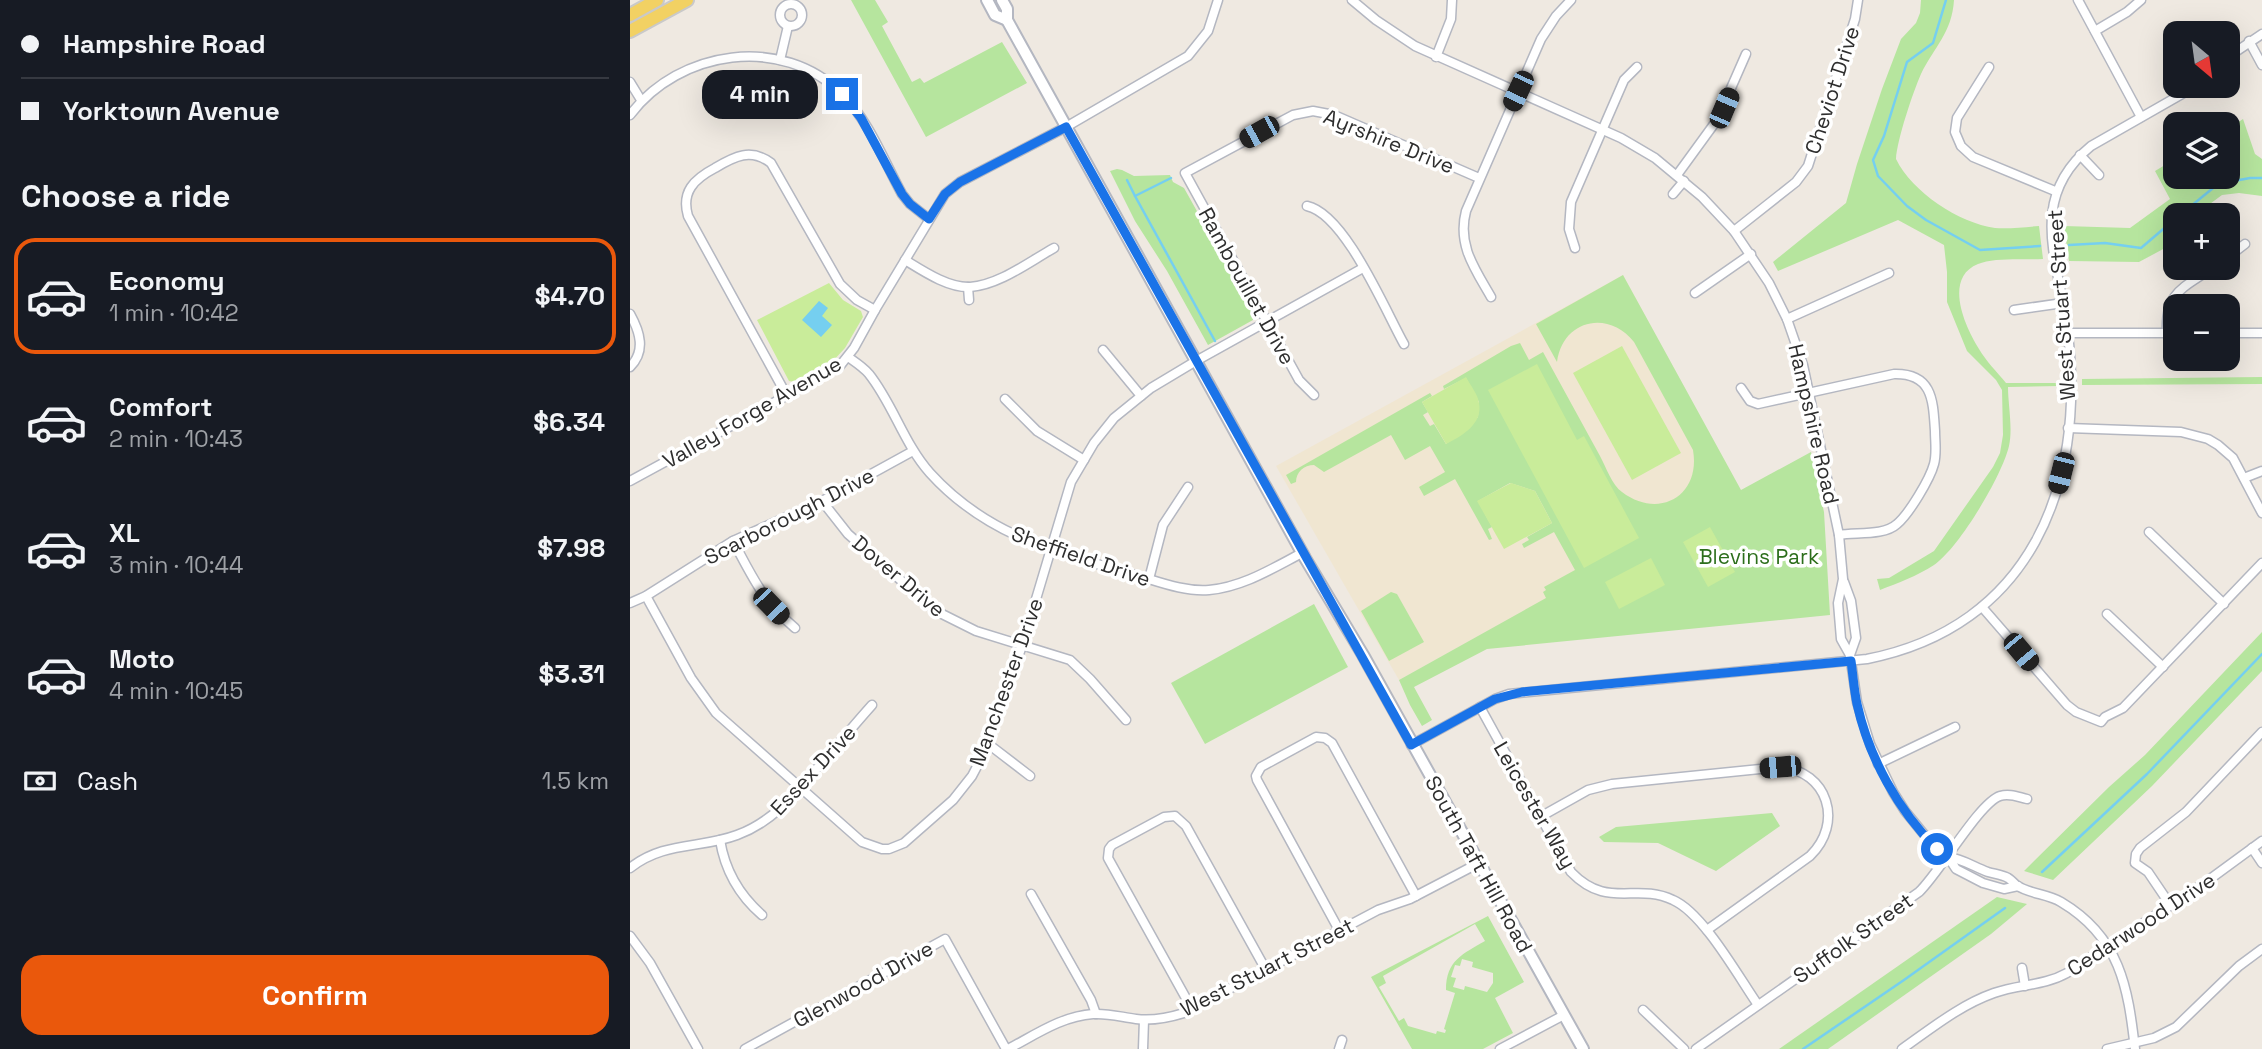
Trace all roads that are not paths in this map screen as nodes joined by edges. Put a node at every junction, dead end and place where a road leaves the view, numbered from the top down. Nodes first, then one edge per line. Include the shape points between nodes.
1 (657, 0) edge
2 (687, 0) edge
3 (987, 0) edge
4 (1002, 0) edge
5 (1218, 0) edge
6 (1352, 0) edge
7 (1452, 0) edge
8 (1571, 0) edge
9 (1858, 0) edge
10 (2078, 0) edge
11 (2141, 0) edge
12 (630, 15) edge
13 (1007, 20) junction
14 (788, 26) dead end
15 (630, 31) edge
16 (2095, 31) junction
17 (2262, 34) edge
18 (2249, 41) junction
19 (2240, 48) edge
20 (1746, 54) dead end
21 (1436, 57) junction
22 (780, 60) junction
23 (2262, 65) edge
24 (1637, 67) dead end
25 (1989, 67) dead end
26 (630, 82) edge
27 (1518, 91) junction
28 (2175, 98) edge
29 (641, 100) junction
30 (630, 115) edge
31 (2141, 117) junction
32 (1066, 127) junction
33 (1602, 130) junction
34 (2080, 155) junction
35 (1185, 173) joint
36 (2099, 175) dead end
37 (1479, 178) junction
38 (1681, 178) junction
39 (2055, 191) junction
40 (1674, 194) dead end
41 (1307, 206) dead end
42 (929, 219) junction
43 (1734, 231) junction
44 (2245, 244) dead end
45 (1054, 248) dead end
46 (1575, 248) dead end
47 (2240, 248) edge
48 (1751, 254) junction
49 (905, 260) junction
50 (1363, 268) junction
51 (1889, 273) dead end
52 (2195, 280) edge
53 (968, 287) junction
54 (1695, 293) dead end
55 (2178, 294) edge
56 (1491, 298) dead end
57 (969, 300) dead end
58 (2063, 303) junction
59 (875, 310) junction
60 (2014, 310) dead end
61 (630, 314) edge
62 (1787, 319) junction
63 (1266, 321) junction
64 (2068, 333) junction
65 (2163, 333) edge
66 (2240, 333) edge
67 (2262, 333) edge
68 (1404, 344) dead end
69 (1103, 350) dead end
70 (848, 357) junction
71 (1196, 361) junction
72 (630, 368) edge
73 (1741, 388) dead end
74 (1809, 393) junction
75 (1314, 395) dead end
76 (787, 396) junction
77 (1141, 396) junction
78 (1004, 399) dead end
79 (2068, 428) junction
80 (913, 451) junction
81 (1084, 460) junction
82 (2262, 471) edge
83 (2244, 478) junction
84 (630, 481) edge
85 (1188, 487) dead end
86 (822, 501) junction
87 (2262, 513) edge
88 (2149, 532) dead end
89 (1839, 536) junction
90 (733, 541) junction
91 (1051, 551) junction
92 (1302, 552) junction
93 (2262, 564) edge
94 (1149, 579) junction
95 (1843, 579) junction
96 (646, 596) junction
97 (630, 603) edge
98 (2224, 604) junction
99 (1982, 607) junction
100 (2107, 614) dead end
101 (795, 628) dead end
102 (1022, 646) junction
103 (1850, 658) junction
104 (2163, 667) junction
105 (872, 705) dead end
106 (1480, 707) junction
107 (1126, 720) dead end
108 (1955, 727) dead end
109 (2262, 732) edge
110 (987, 743) junction
111 (1411, 745) junction
112 (1805, 763) dead end
113 (1878, 764) junction
114 (1801, 773) junction
115 (1030, 776) dead end
116 (800, 788) junction
117 (2027, 799) dead end
118 (1539, 817) junction
119 (1826, 833) junction
120 (1838, 835) dead end
121 (720, 840) junction
122 (2262, 841) edge
123 (2252, 848) junction
124 (1948, 857) junction
125 (1479, 863) junction
126 (2262, 863) edge
127 (630, 868) edge
128 (1031, 894) dead end
129 (1416, 896) junction
130 (2171, 906) junction
131 (762, 915) dead end
132 (1339, 930) junction
133 (1707, 930) junction
134 (630, 936) edge
135 (2108, 946) junction
136 (2262, 949) edge
137 (2022, 968) dead end
138 (1266, 970) junction
139 (2025, 986) junction
140 (1758, 1005) junction
141 (1192, 1009) junction
142 (1643, 1010) dead end
143 (1096, 1014) junction
144 (1564, 1015) junction
145 (1144, 1020) junction
146 (1342, 1040) dead end
147 (2134, 1046) edge
148 (698, 1049) edge
149 (745, 1049) edge
150 (1007, 1049) edge
151 (1143, 1049) edge
152 (1339, 1049) edge
153 (1500, 1049) edge
154 (1583, 1049) edge
155 (1684, 1049) edge
156 (1696, 1049) edge
157 (1902, 1049) edge
158 (2107, 1049) edge

1 - 12 main road
2 - 15 main road
3 - 13 main road, South Taft Hill Road via 995,15
4 - 13 main road, South Taft Hill Road
5 - 32 street, Valley Forge Avenue via 1208,31 1188,56
6 - 21 street, Hampshire Road via 1392,32
7 - 21 street via 1451,19
8 - 27 street via 1548,27
9 - 43 street, Cheviot Drive via 1856,19 1808,166 1796,182
10 - 16 street
11 - 16 street
13 - 32 main road, South Taft Hill Road
14 - 22 street
16 - 31 street
17 - 18 street
18 - 19 street
18 - 23 street
20 - 38 street via 1717,120
21 - 27 street, Hampshire Road
22 - 29 street via 747,55 700,64
22 - 42 street via 809,70 842,94 861,118 902,194
24 - 33 street via 1624,80
25 - 39 street via 1957,118 1955,132 1961,146 1973,158
26 - 29 street
27 - 33 street, Hampshire Road
27 - 37 street
28 - 31 street, West Stuart Street
29 - 30 street
31 - 34 street, West Stuart Street
32 - 42 street, Valley Forge Avenue via 960,182 945,194
32 - 71 main road, South Taft Hill Road
33 - 38 street, Hampshire Road via 1655,158
33 - 46 street via 1569,212
34 - 36 street
34 - 39 street, West Stuart Street
35 - 37 street, Ayrshire Drive via 1283,119 1313,111 1335,115
35 - 63 street, Rambouillet Drive
37 - 56 street via 1462,233 1468,257
38 - 40 street
38 - 43 street, Hampshire Road
39 - 58 street, West Stuart Street via 2051,219
41 - 50 street via 1336,224
42 - 49 street, Valley Forge Avenue
43 - 48 street, Hampshire Road
44 - 47 street
45 - 53 street via 995,280
48 - 54 street
48 - 62 street, Hampshire Road
49 - 53 street
49 - 59 street, Valley Forge Avenue
50 - 63 street, Manchester Drive
50 - 68 street
51 - 62 street
52 - 55 street
53 - 57 street
58 - 60 street
58 - 64 street, West Stuart Street
59 - 70 street, Valley Forge Avenue
59 - 76 street via 840,284 771,163 743,154 698,177 689,189 688,216
61 - 72 street via 640,348
62 - 74 street, Hampshire Road
63 - 71 street, Manchester Drive
63 - 75 street, Rambouillet Drive via 1298,380
64 - 65 street
64 - 79 street, West Stuart Street
66 - 67 street
69 - 77 street
70 - 76 street, Valley Forge Avenue
70 - 80 street, Sheffield Drive via 870,376
71 - 77 street, Manchester Drive
71 - 92 main road, South Taft Hill Road
73 - 74 street via 1758,404
74 - 89 street, Hampshire Road
74 - 89 street via 1903,374 1923,383 1934,403 1934,462 1905,515 1889,529
76 - 84 street, Valley Forge Avenue
77 - 81 street, Manchester Drive via 1114,418
78 - 81 street via 1037,431
79 - 83 street via 2199,435 2226,451
79 - 99 street, West Stuart Street via 2057,492 2042,530 2021,564
80 - 86 street, Scarborough Drive
80 - 91 street, Sheffield Drive via 970,510
81 - 91 street, Manchester Drive via 1071,482
82 - 83 street
83 - 87 street
85 - 94 street via 1163,525
86 - 90 street, Scarborough Drive
86 - 102 street, Dover Drive via 848,534 936,611
88 - 98 street
89 - 95 street, Hampshire Road
90 - 96 street, Scarborough Drive
90 - 101 street via 758,589
91 - 94 street, Sheffield Drive
91 - 102 street, Manchester Drive
92 - 94 street, Sheffield Drive via 1225,588 1192,590
92 - 111 main road, South Taft Hill Road
93 - 98 street
95 - 103 street, Hampshire Road via 1856,638
95 - 103 street, Hampshire Road via 1838,603 1841,639
96 - 97 street, Scarborough Drive
96 - 116 street via 708,704
98 - 104 street
99 - 103 street, West Stuart Street via 1920,644 1889,654
99 - 104 street via 2067,705 2101,722
100 - 104 street
102 - 107 street, Dover Drive via 1070,660
102 - 110 street, Manchester Drive
103 - 106 street, West Stuart Street via 1522,692
103 - 113 street, Hampshire Road via 1862,722
105 - 116 street, Essex Drive
106 - 111 street, West Stuart Street
106 - 118 street, Leicester Way
108 - 113 street
109 - 130 street via 2186,812 2136,854 2135,863 2148,872
110 - 115 street
110 - 116 street, Manchester Drive via 972,776 953,800 904,843 889,849 862,842
111 - 125 main road, South Taft Hill Road
112 - 114 street
113 - 124 street, Hampshire Road via 1915,825
114 - 118 street via 1780,767 1612,784 1588,790
114 - 119 street via 1823,793 1829,816
116 - 121 street, Essex Drive via 763,822
117 - 124 street, Suffolk Street via 2003,795 1993,800
118 - 133 street, Leicester Way via 1582,882 1612,894 1665,896 1686,907
119 - 120 street
119 - 133 street via 1810,856
121 - 127 street, Essex Drive via 662,850
121 - 131 street via 737,888
122 - 123 street, Cedarwood Drive
123 - 126 street
123 - 130 street, Cedarwood Drive
124 - 135 street, Hampshire Road via 1963,859 2061,902
124 - 140 street, Suffolk Street via 1919,892
125 - 129 street, West Stuart Street
125 - 144 main road, South Taft Hill Road
128 - 143 street
129 - 132 street, West Stuart Street
129 - 132 street via 1332,743 1316,737 1261,767 1256,776
130 - 135 street, Cedarwood Drive
132 - 138 street, West Stuart Street
133 - 140 street, Leicester Way
134 - 148 street
135 - 139 street, Cedarwood Drive via 2059,978
135 - 147 street, Hampshire Road via 2124,980
136 - 147 street via 2176,1027
137 - 139 street
138 - 141 street, West Stuart Street
138 - 141 street via 1186,825 1175,816 1164,817 1112,845 1108,853
139 - 157 street, Cedarwood Drive via 1996,992 1958,1009
140 - 156 street, Suffolk Street
141 - 145 street, West Stuart Street
142 - 155 street
143 - 145 street, West Stuart Street
143 - 150 street, West Stuart Street via 1064,1020
144 - 153 street
144 - 154 main road, South Taft Hill Road
145 - 151 street
146 - 152 street
147 - 158 street
149 - 150 street, Glenwood Drive via 945,939

